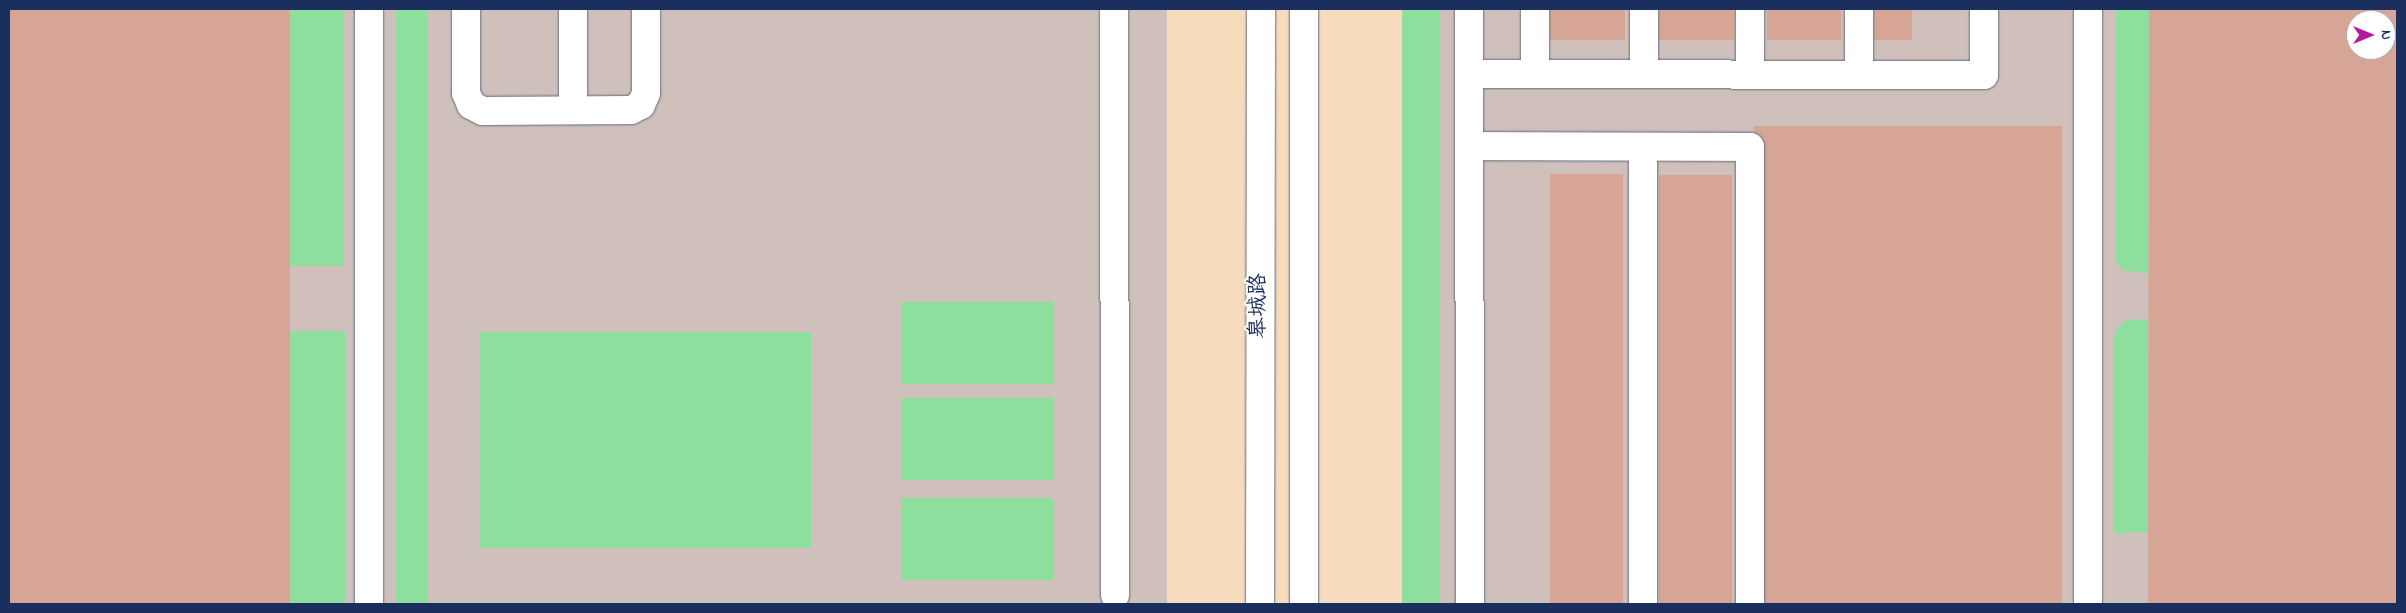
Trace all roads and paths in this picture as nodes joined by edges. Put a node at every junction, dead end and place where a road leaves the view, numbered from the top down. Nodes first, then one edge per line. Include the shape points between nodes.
1 (369, 9) edge
2 (466, 9) edge
3 (573, 9) edge
4 (646, 9) edge
5 (1114, 9) edge
6 (1261, 9) edge
7 (1304, 9) edge
8 (1469, 9) edge
9 (1535, 9) edge
10 (1644, 9) edge
11 (1750, 9) edge
12 (1859, 9) edge
13 (1984, 9) edge
14 (2088, 9) edge
15 (1469, 74) junction
16 (1535, 74) junction
17 (1644, 74) junction
18 (1750, 74) junction
19 (1859, 74) junction
20 (574, 110) junction
21 (1469, 146) junction
22 (1643, 147) junction
23 (1115, 596) dead end
24 (369, 604) edge
25 (1260, 604) edge
26 (1304, 604) edge
27 (1470, 604) edge
28 (1643, 604) edge
29 (1750, 604) edge
30 (2088, 604) edge

1 - 24 main road
2 - 20 main road via 466,93 471,105 483,110
3 - 20 main road
4 - 20 main road via 646,93 641,105 631,110
5 - 23 main road
6 - 25 main road, 皋城路
7 - 26 main road, 皋城路
8 - 15 main road
9 - 16 main road
10 - 17 main road
11 - 18 main road
12 - 19 main road
13 - 19 main road via 1984,75
14 - 30 main road
15 - 16 main road
15 - 21 main road
16 - 17 main road
17 - 18 main road
18 - 19 main road
21 - 22 main road
21 - 27 main road
22 - 28 main road
22 - 29 main road via 1750,147

